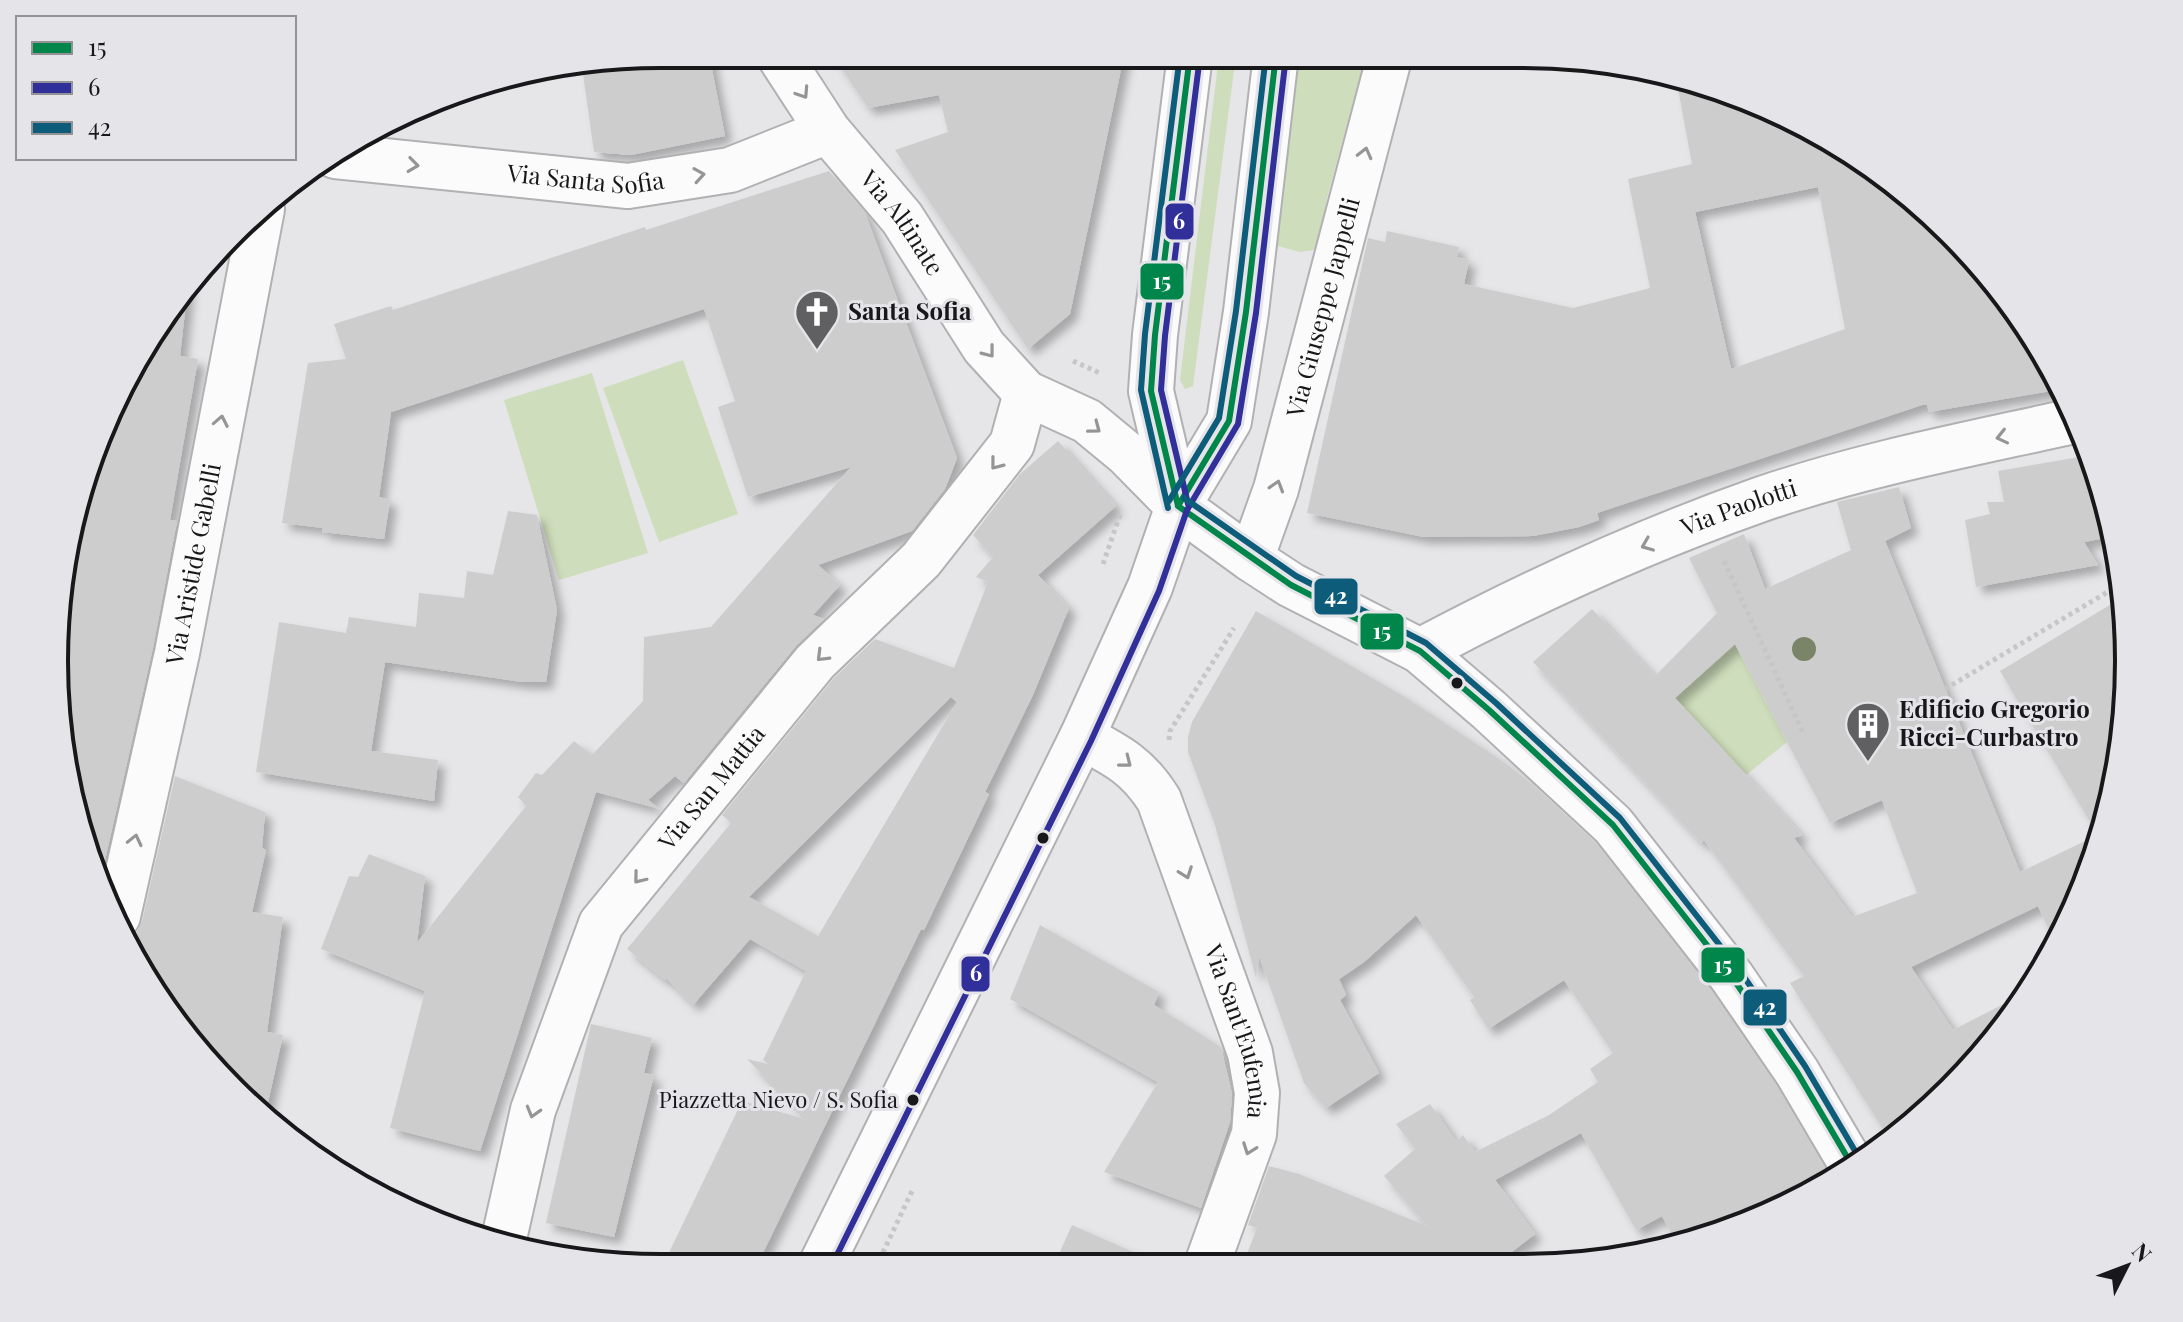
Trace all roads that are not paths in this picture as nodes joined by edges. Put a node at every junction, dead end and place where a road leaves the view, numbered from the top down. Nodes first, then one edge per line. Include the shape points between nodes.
1 (787, 68) edge
2 (1188, 68) edge
3 (1274, 68) edge
4 (1387, 68) edge
5 (828, 131) junction
6 (348, 157) edge
7 (259, 226) edge
8 (1026, 393) junction
9 (2065, 423) edge
10 (1178, 506) junction
11 (1251, 559) junction
12 (1420, 651) junction
13 (1082, 737) junction
14 (121, 905) edge
15 (1847, 1157) edge
16 (505, 1233) edge
17 (826, 1254) edge
18 (1211, 1254) edge

1 -> 5 street, Via Altinate
2 - 10 street via 1151,391
3 - 10 street via 1229,421
11 -> 4 street, Via Giuseppe Jappelli via 1276,489
6 -> 5 street, Via Santa Sofia via 628,186 730,170
5 -> 8 street, Via Altinate via 902,218 984,347
14 -> 7 street, Via Aristide Gabelli via 177,653
8 -> 10 street, Via Altinate via 1087,421
8 -> 16 street, Via San Mattia via 1012,444 921,560 815,662 601,924 533,1110
9 -> 12 street, Via Paolotti via 1890,462 1760,500 1493,612
10 - 11 street, Via Altinate
10 - 13 street via 1150,587
11 - 12 street, Via Altinate
12 - 15 street, Via Altinate via 1613,825 1732,977
13 - 17 street
13 -> 18 street, Via Sant'Eufemia via 1124,758 1159,800 1250,1053 1257,1093 1254,1134

